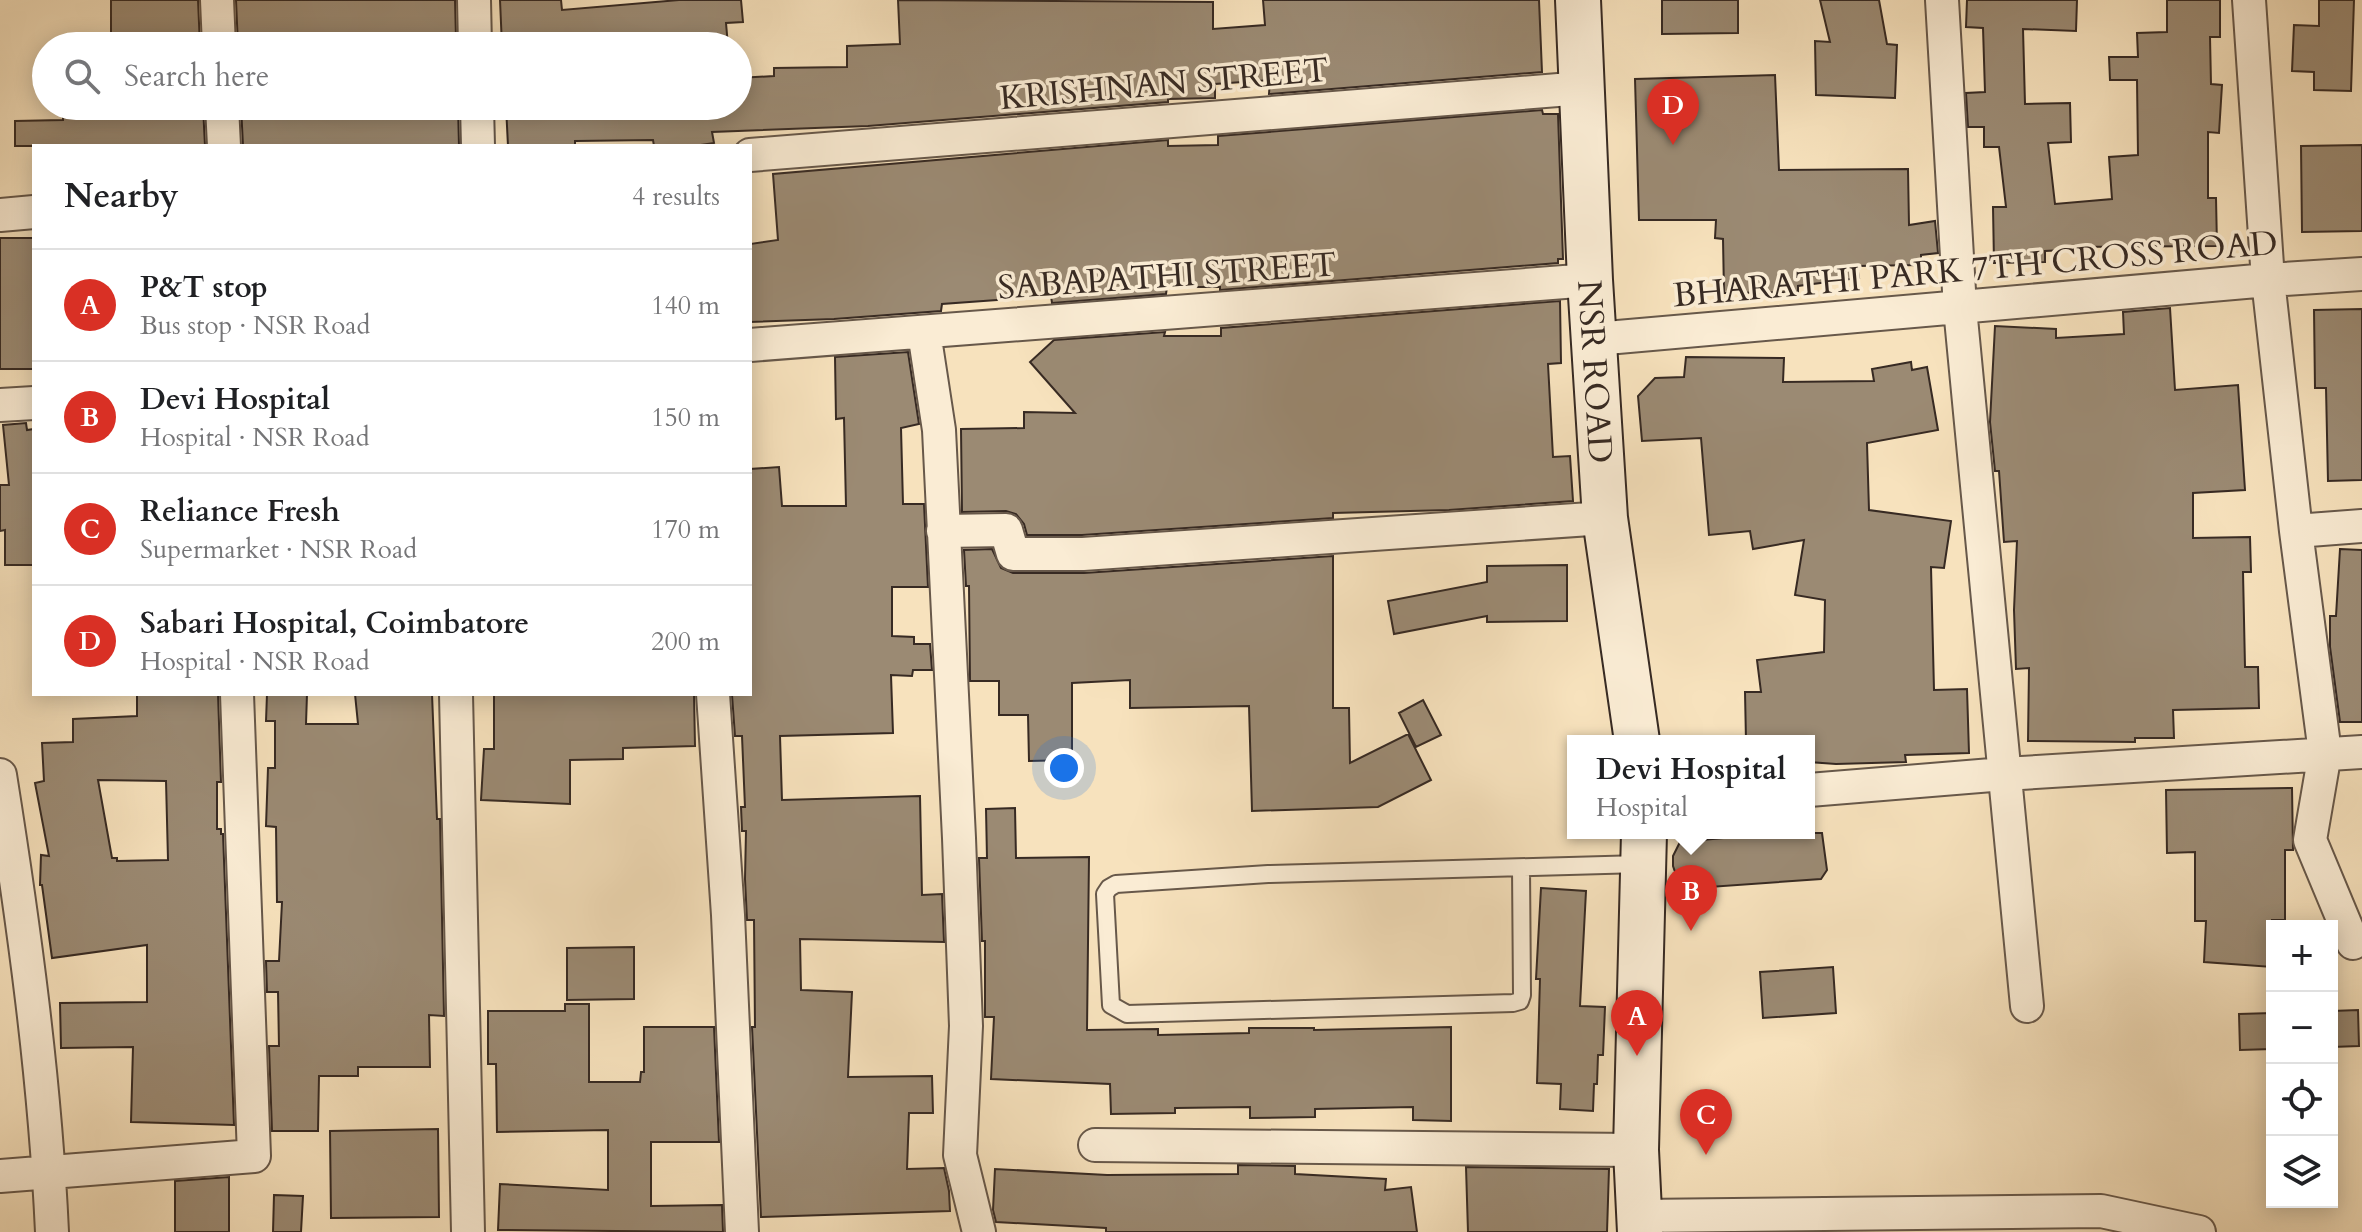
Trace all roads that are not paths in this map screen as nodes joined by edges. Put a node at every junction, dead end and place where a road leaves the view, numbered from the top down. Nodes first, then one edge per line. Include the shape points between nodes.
1 (217, 0) edge
2 (474, 0) edge
3 (1578, 0) edge
4 (1942, 0) edge
5 (2249, 0) edge
6 (218, 32) edge
7 (475, 32) edge
8 (1583, 88) junction
9 (223, 120) edge
10 (477, 120) edge
11 (224, 144) edge
12 (478, 144) edge
13 (752, 155) edge
14 (32, 212) edge
15 (0, 215) edge
16 (2362, 274) edge
17 (1590, 280) junction
18 (2268, 280) junction
19 (1960, 308) junction
20 (924, 332) junction
21 (1595, 339) junction
22 (752, 345) edge
23 (32, 403) edge
24 (0, 405) edge
25 (1605, 518) junction
26 (2362, 526) edge
27 (943, 531) junction
28 (2296, 531) junction
29 (237, 696) edge
30 (456, 696) edge
31 (713, 696) edge
32 (1636, 735) edge
33 (2362, 752) edge
34 (2325, 753) junction
35 (2004, 774) junction
36 (0, 775) edge
37 (1815, 790) edge
38 (1642, 849) edge
39 (1521, 868) junction
40 (11, 907) edge
41 (2353, 943) dead end
42 (2027, 1006) dead end
43 (1095, 1145) dead end
44 (1636, 1150) junction
45 (50, 1173) junction
46 (0, 1176) edge
47 (1640, 1224) edge
48 (52, 1232) edge
49 (468, 1232) edge
50 (742, 1232) edge
51 (979, 1232) edge
52 (2199, 1232) edge

1 - 6 street
2 - 7 street
3 - 8 main road, NSR ROAD
4 - 19 street
5 - 18 street
8 - 13 street, KRISHNAN STREET
8 - 17 main road, NSR ROAD
9 - 11 street
10 - 12 street
14 - 15 street
16 - 18 street, BHARATHI PARK 7TH CROSS ROAD
17 - 20 street, SABAPATHI STREET
17 - 21 main road, NSR ROAD
18 - 19 street, BHARATHI PARK 7TH CROSS ROAD
18 - 28 street
19 - 21 street, BHARATHI PARK 7TH CROSS ROAD
19 - 35 street
20 - 22 street, SABAPATHI STREET
20 - 27 street via 939,430
21 - 25 main road, NSR ROAD
23 - 24 street
25 - 27 street via 1083,554 1013,554 1006,530
25 - 32 main road, NSR ROAD
26 - 28 street
27 - 51 street via 966,1026 960,1155
28 - 34 street
29 - 45 street via 254,1156
30 - 49 street
31 - 50 street
33 - 34 street
34 - 35 street
34 - 41 street via 2310,840
35 - 37 street
35 - 42 street
36 - 40 street
38 - 39 lane
38 - 44 main road
39 - 39 lane via 1116,884 1105,894 1111,1005 1127,1014 1520,1001
40 - 45 street
43 - 44 street
44 - 47 main road
45 - 46 street
45 - 48 street
47 - 52 street via 2101,1211

